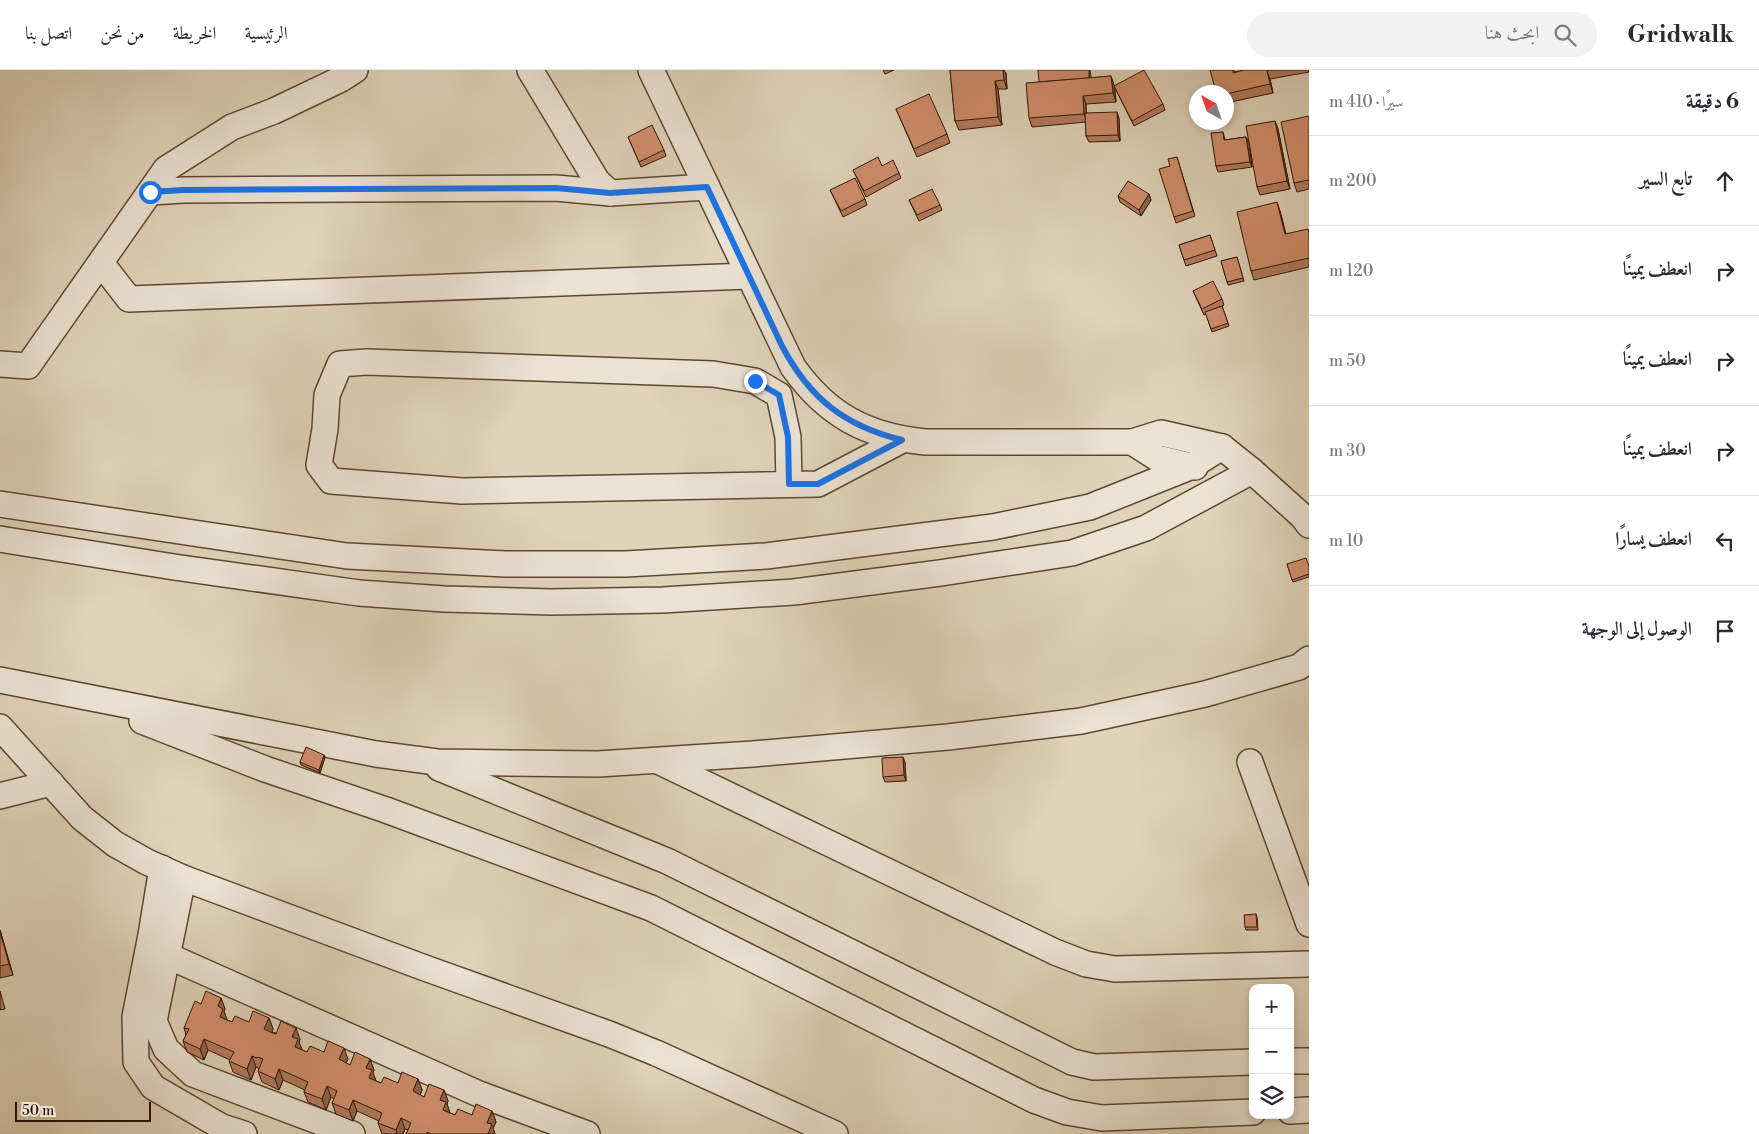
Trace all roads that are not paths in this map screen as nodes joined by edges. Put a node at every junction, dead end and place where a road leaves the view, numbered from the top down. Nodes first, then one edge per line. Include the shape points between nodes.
1 (355, 70) edge
2 (530, 70) edge
3 (651, 70) edge
4 (707, 187) junction
5 (150, 192) junction
6 (610, 193) junction
7 (101, 262) junction
8 (749, 276) junction
9 (0, 364) edge
10 (902, 440) junction
11 (1132, 442) junction
12 (1222, 447) junction
13 (1190, 467) junction
14 (1252, 470) junction
15 (789, 484) junction
16 (0, 504) edge
17 (1309, 525) edge
18 (0, 539) edge
19 (1309, 659) edge
20 (0, 680) edge
21 (60, 691) junction
22 (0, 727) edge
23 (421, 760) junction
24 (656, 760) junction
25 (1250, 762) dead end
26 (51, 783) junction
27 (0, 796) edge
28 (173, 873) junction
29 (1309, 924) edge
30 (166, 954) junction
31 (1309, 964) edge
32 (1294, 1061) edge
33 (1309, 1061) edge
34 (1249, 1062) edge
35 (1309, 1110) edge
36 (1294, 1111) edge
37 (1249, 1112) edge
38 (244, 1134) edge
39 (352, 1134) edge
40 (587, 1134) edge
41 (835, 1134) edge

1 - 5 street via 274,111 232,127 166,169
2 - 6 street via 597,181
3 - 4 street
4 - 6 street
4 - 8 street
5 - 6 street via 556,188
5 - 7 street
7 - 8 street via 129,299
7 - 9 street via 28,366
8 - 10 street via 790,360 806,385 822,401 853,422
10 - 11 street
10 - 15 street via 818,484
11 - 12 street via 1161,433
11 - 13 street via 1157,458
12 - 13 street
12 - 14 street
13 - 14 street
13 - 16 street via 1090,506 993,527 766,556 626,564 505,564 347,556
14 - 17 street
14 - 18 street via 1146,528 1072,553 794,592 663,600 552,602 359,593
15 - 15 street via 462,491 331,481 319,464 327,395 340,364 366,362 713,374 755,381 779,395 788,437
19 - 24 street via 1299,667 1205,694 1081,721 948,737
20 - 21 street
21 - 23 street via 376,754
21 - 37 street via 265,769 651,908 1034,1100 1067,1112 1102,1118
22 - 26 street
23 - 24 street via 598,764
23 - 34 street via 667,861 1072,1062 1094,1067
24 - 31 street via 1086,964 1115,969
25 - 29 street
26 - 27 street
26 - 28 street via 82,818 115,844
28 - 30 street
28 - 38 street via 151,936 135,1017 136,1062 154,1087 222,1127
28 - 41 street via 609,1034
30 - 39 street via 154,1021 166,1049 193,1074
30 - 40 street via 479,1094
32 - 33 street
35 - 36 street

